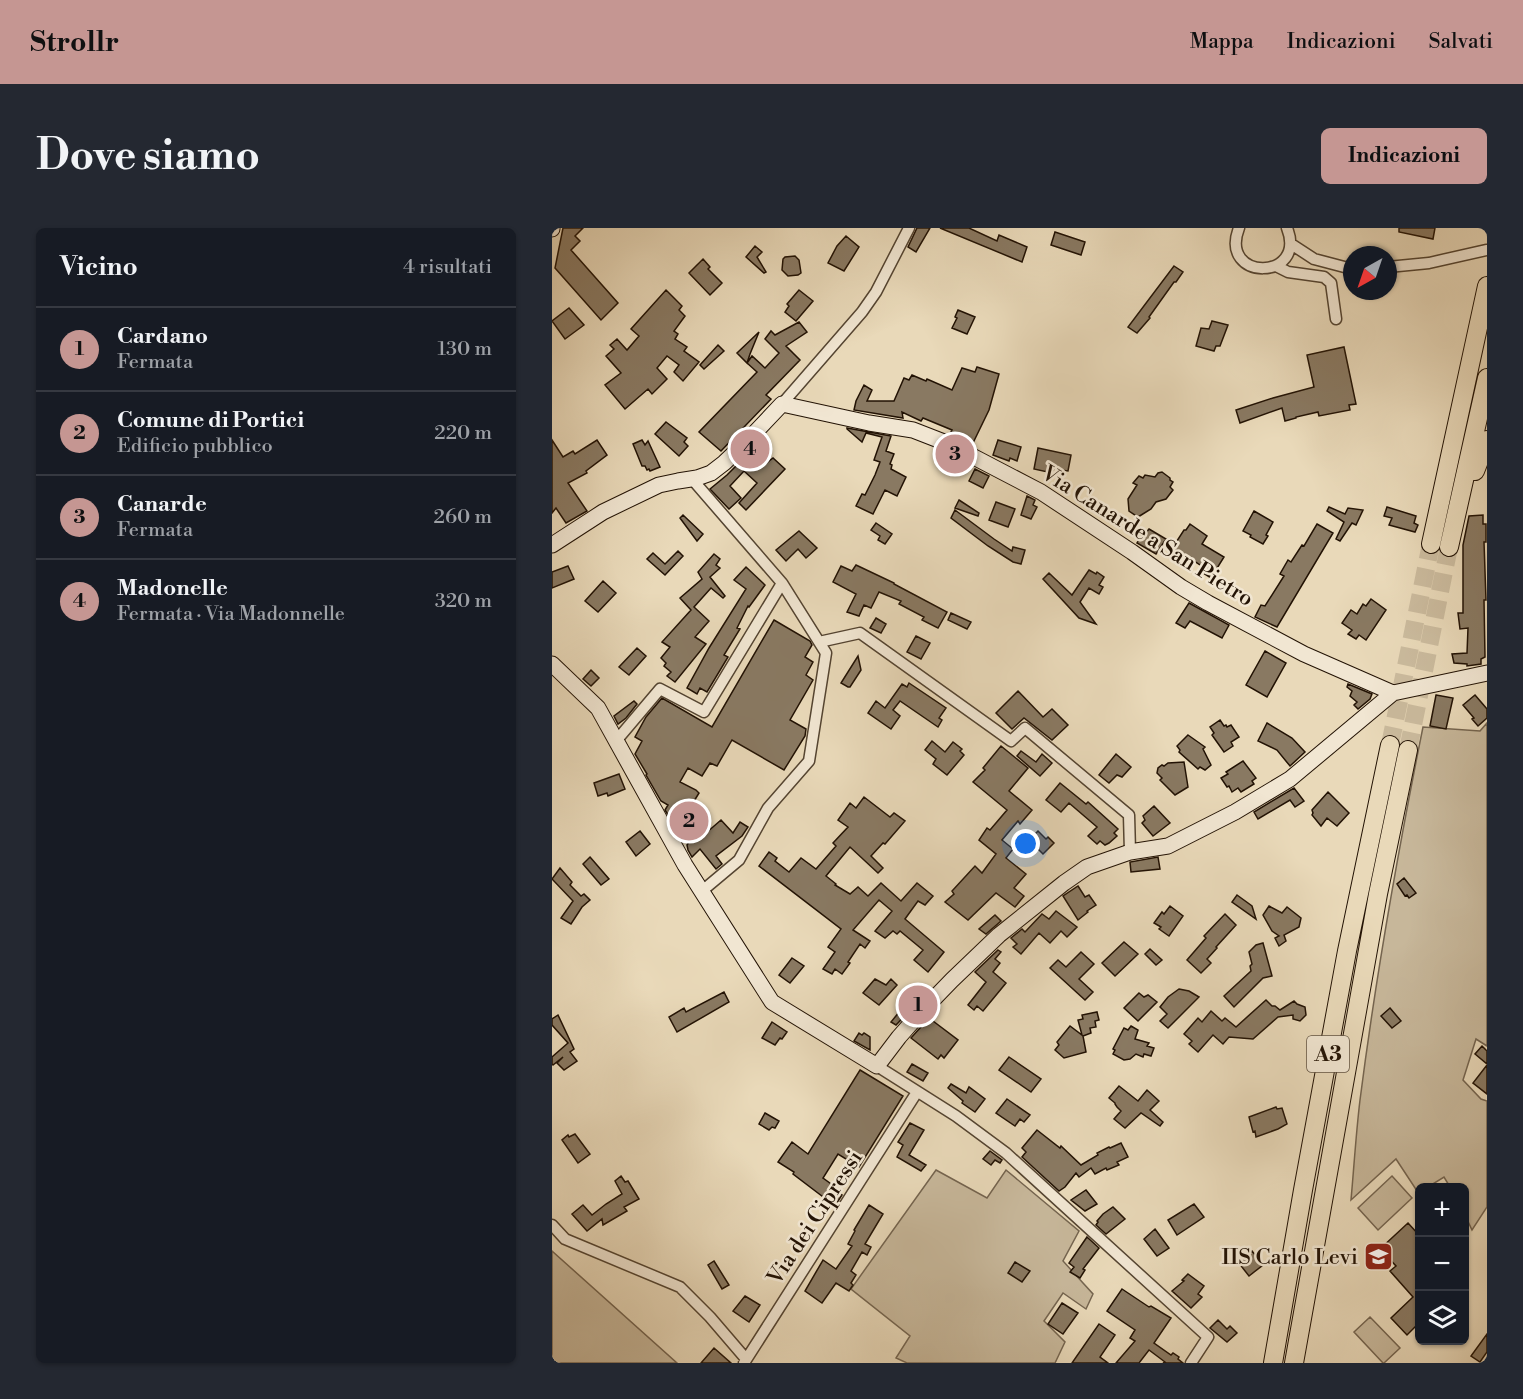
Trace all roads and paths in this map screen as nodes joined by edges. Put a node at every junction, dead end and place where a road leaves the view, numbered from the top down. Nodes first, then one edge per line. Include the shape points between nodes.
1 (909, 228) edge
2 (1239, 228) edge
3 (1287, 228) edge
4 (1291, 244) junction
5 (1486, 250) edge
6 (1276, 266) junction
7 (1397, 266) edge
8 (1343, 267) edge
9 (1487, 286) edge
10 (1336, 319) dead end
11 (1487, 378) edge
12 (783, 404) junction
13 (1487, 440) edge
14 (692, 479) junction
15 (1460, 498) junction
16 (1431, 544) tunnel mouth
17 (552, 545) edge
18 (1449, 547) tunnel mouth
19 (782, 583) junction
20 (819, 642) junction
21 (552, 664) edge
22 (1487, 674) edge
23 (1393, 693) junction
24 (616, 741) junction
25 (1390, 746) tunnel mouth
26 (1408, 750) tunnel mouth
27 (1130, 852) junction
28 (702, 891) junction
29 (877, 1066) junction
30 (917, 1092) junction
31 (552, 1225) edge
32 (745, 1361) edge
33 (1191, 1363) edge
34 (1273, 1363) edge
35 (1294, 1363) edge

1 - 12 street via 862,312
2 - 6 street via 1235,245 1243,261 1258,269
3 - 4 street
4 - 6 street
4 - 8 street via 1314,259
5 - 7 street
6 - 10 street via 1288,272 1324,277 1331,283
9 - 16 highway
11 - 15 highway
12 - 14 street via 724,463 711,473
12 - 23 street, Via Canarde a San Pietro via 913,430 949,444 1041,492 1208,603 1304,654
13 - 15 highway
14 - 17 street via 659,485 603,512
14 - 19 street
15 - 18 highway
19 - 20 street
19 - 24 street via 704,712 660,689
20 - 27 street via 860,633 1011,741 1025,728 1129,815
20 - 28 street via 826,653 809,761 768,808 739,860
21 - 24 street via 598,708
22 - 23 street
23 - 27 street via 1290,779 1168,846
24 - 28 street
25 - 34 highway, A3 via 1347,951
26 - 35 highway, A3 via 1376,905
27 - 29 street via 1087,867 999,935 921,1012
28 - 29 street via 772,1002
29 - 30 street
30 - 32 street, Via dei Cipressi
30 - 33 street via 1006,1153 1208,1337
31 - 32 street via 565,1239 680,1287

